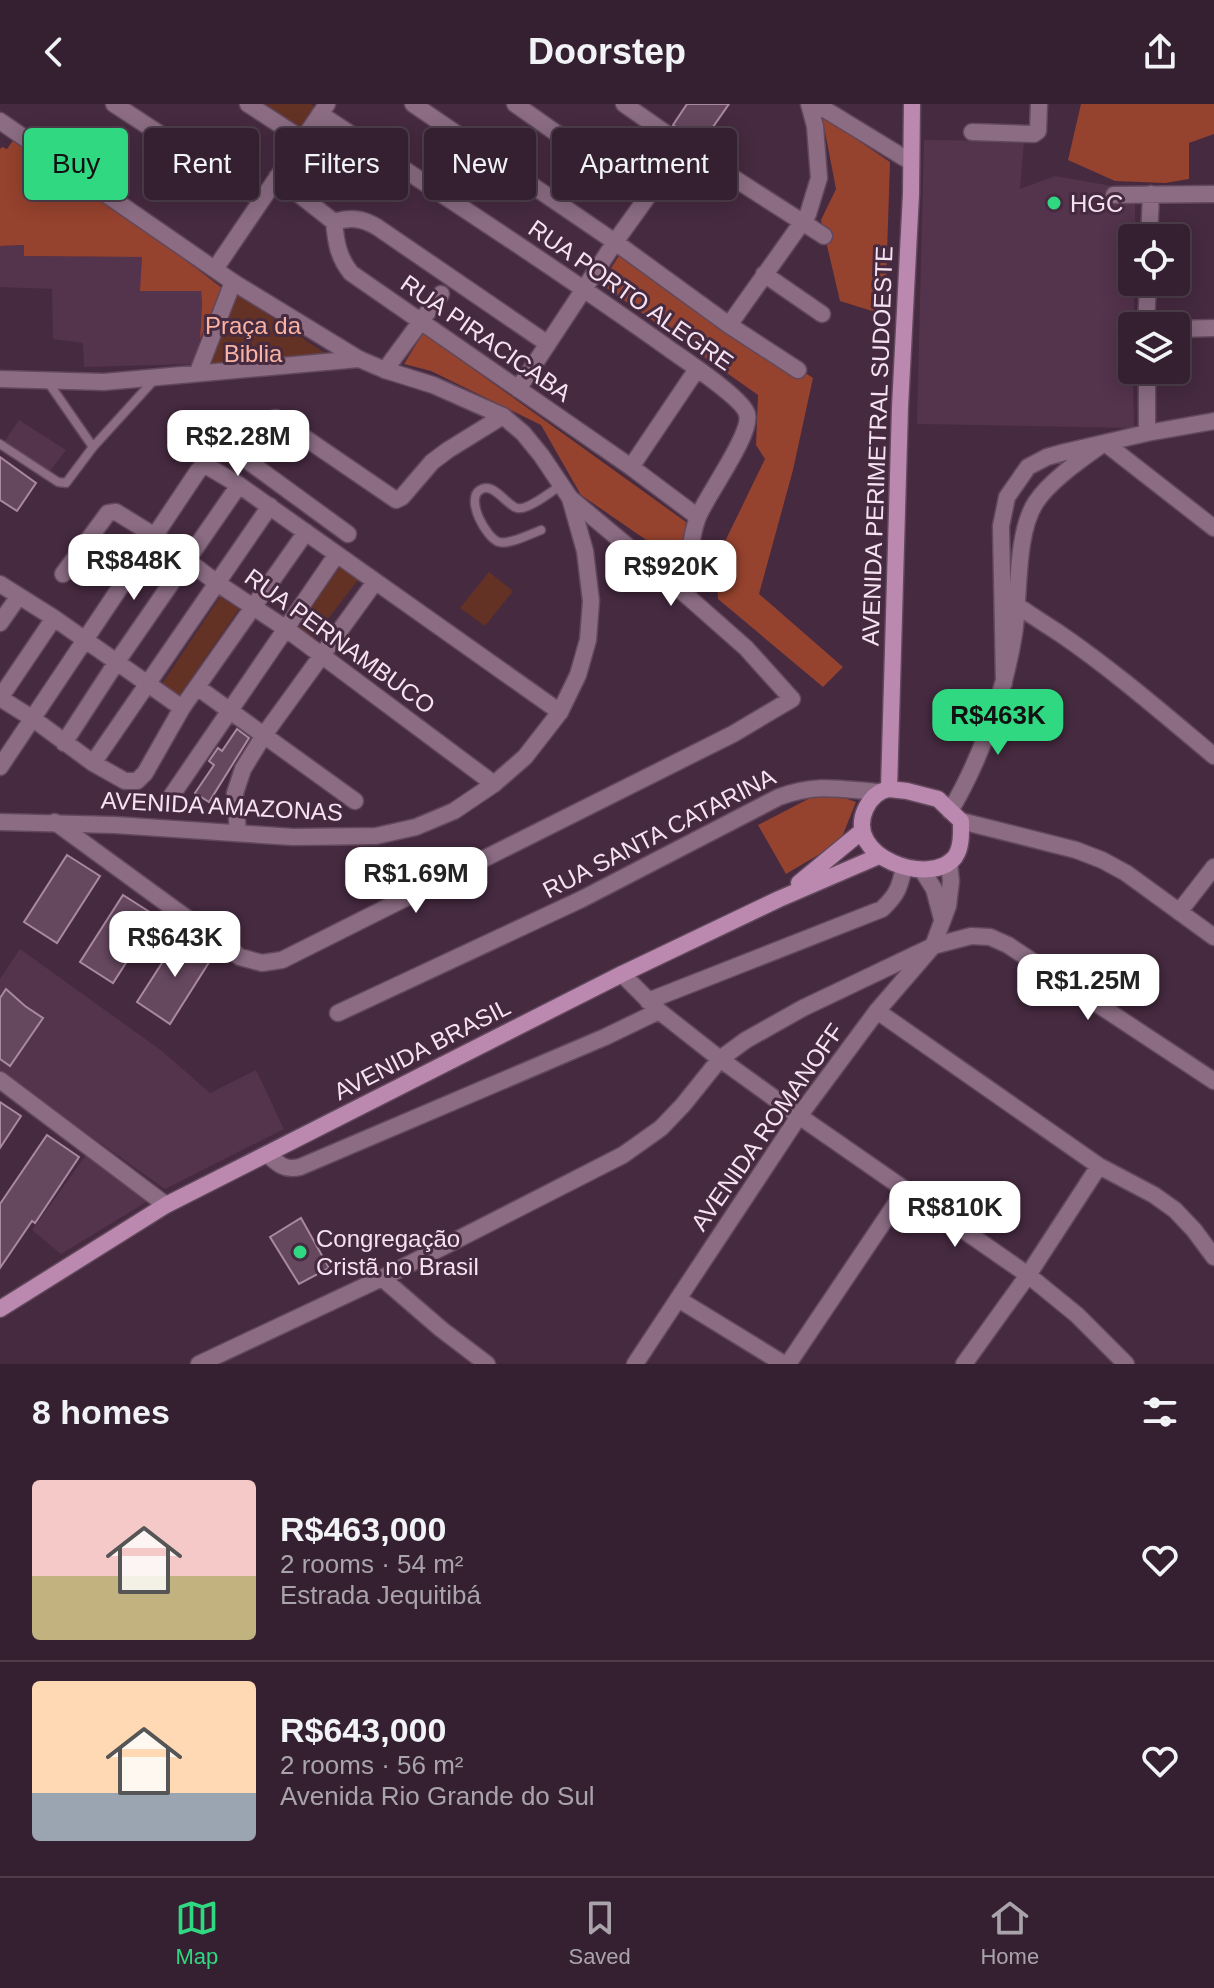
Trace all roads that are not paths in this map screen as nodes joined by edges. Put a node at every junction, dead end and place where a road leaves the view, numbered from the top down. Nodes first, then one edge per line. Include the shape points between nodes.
1 (114, 104) edge
2 (248, 104) edge
3 (413, 104) edge
4 (515, 104) edge
5 (624, 104) edge
6 (809, 104) edge
7 (816, 104) edge
8 (912, 104) edge
9 (1039, 104) edge
10 (323, 109) edge
11 (0, 121) edge
12 (285, 128) edge
13 (310, 128) edge
14 (658, 128) edge
15 (552, 130) edge
16 (972, 132) dead end
17 (911, 162) junction
18 (275, 180) edge
19 (737, 181) edge
20 (1151, 194) junction
21 (1214, 194) edge
22 (1114, 195) dead end
23 (261, 200) junction
24 (306, 200) edge
25 (645, 200) edge
26 (334, 222) junction
27 (802, 224) junction
28 (1150, 224) edge
29 (824, 236) dead end
30 (615, 242) junction
31 (215, 269) junction
32 (764, 274) junction
33 (233, 282) junction
34 (584, 289) junction
35 (441, 294) dead end
36 (822, 314) dead end
37 (420, 322) junction
38 (729, 325) junction
39 (1214, 328) edge
40 (1190, 329) edge
41 (548, 344) junction
42 (359, 359) junction
43 (697, 369) junction
44 (385, 370) junction
45 (798, 370) dead end
46 (198, 372) junction
47 (157, 377) junction
48 (0, 379) edge
49 (47, 381) junction
50 (1147, 384) edge
51 (518, 389) junction
52 (503, 416) junction
53 (1214, 421) edge
54 (1147, 433) junction
55 (1105, 443) junction
56 (0, 444) edge
57 (93, 447) junction
58 (631, 467) junction
59 (239, 485) junction
60 (566, 491) junction
61 (270, 506) junction
62 (698, 517) junction
63 (1214, 528) edge
64 (541, 530) dead end
65 (306, 532) junction
66 (348, 534) dead end
67 (155, 536) junction
68 (337, 554) junction
69 (187, 560) junction
70 (63, 574) dead end
71 (375, 582) junction
72 (217, 583) junction
73 (0, 584) edge
74 (686, 595) junction
75 (19, 596) junction
76 (1018, 606) junction
77 (254, 608) junction
78 (54, 618) junction
79 (0, 623) edge
80 (285, 628) junction
81 (84, 640) junction
82 (322, 656) junction
83 (116, 663) junction
84 (1004, 683) junction
85 (147, 684) junction
86 (197, 687) junction
87 (0, 698) edge
88 (182, 708) junction
89 (229, 712) junction
90 (560, 712) junction
91 (32, 718) junction
92 (264, 735) junction
93 (64, 743) junction
94 (1214, 756) edge
95 (93, 763) junction
96 (0, 767) edge
97 (494, 784) junction
98 (884, 791) junction
99 (172, 795) dead end
100 (355, 801) dead end
101 (956, 816) junction
102 (0, 822) edge
103 (55, 822) junction
104 (862, 831) junction
105 (238, 833) junction
106 (879, 856) junction
107 (949, 862) junction
108 (904, 867) junction
109 (1214, 867) edge
110 (922, 870) junction
111 (779, 899) junction
112 (1179, 912) junction
113 (942, 921) junction
114 (1214, 937) edge
115 (933, 946) junction
116 (622, 974) junction
117 (654, 1006) junction
118 (877, 1011) junction
119 (338, 1013) dead end
120 (720, 1059) junction
121 (0, 1080) edge
122 (1214, 1081) edge
123 (799, 1116) junction
124 (267, 1154) junction
125 (1099, 1166) junction
126 (905, 1190) junction
127 (166, 1205) junction
128 (1214, 1257) edge
129 (1028, 1275) junction
130 (382, 1278) junction
131 (678, 1299) junction
132 (0, 1309) edge
133 (199, 1364) edge
134 (487, 1364) edge
135 (635, 1364) edge
136 (786, 1364) edge
137 (964, 1364) edge
138 (1126, 1364) edge

1 - 23 street
2 - 12 street
3 - 30 street
4 - 15 street
5 - 14 street
6 - 27 street via 819,178
7 - 17 street
8 - 17 main road, AVENIDA PERIMETRAL SUDOESTE
9 - 16 street via 1034,134
10 - 13 street
10 - 34 street, RUA PORTO ALEGRE
11 - 31 street, AVENIDA AMAZONAS
17 - 98 main road, AVENIDA PERIMETRAL SUDOESTE
18 - 23 street
19 - 27 street
20 - 21 street
20 - 22 street
20 - 28 street
23 - 31 street
24 - 26 street
25 - 30 street
26 - 37 street, RUA PIRACICABA via 342,262 351,273
26 - 41 street via 367,221
27 - 29 street
27 - 32 street
30 - 34 street
30 - 38 street
31 - 33 street, AVENIDA AMAZONAS
32 - 36 street
32 - 38 street
33 - 42 street, AVENIDA AMAZONAS
33 - 46 street
34 - 41 street
34 - 43 street, RUA PORTO ALEGRE
35 - 37 street
37 - 44 street
37 - 51 street, RUA PIRACICABA
38 - 45 street
39 - 40 street
41 - 51 street
42 - 44 street, AVENIDA AMAZONAS
42 - 46 street
43 - 58 street
43 - 62 street, RUA PORTO ALEGRE via 744,408 748,419
44 - 52 street, AVENIDA AMAZONAS
46 - 47 street
47 - 49 street
47 - 57 lane
48 - 49 street
49 - 57 lane
50 - 54 street
51 - 58 street, RUA PIRACICABA
52 - 60 street, AVENIDA AMAZONAS via 548,462
52 - 66 street via 432,462 396,500 276,418 251,426 238,437 237,453
53 - 54 street
54 - 55 street
55 - 63 street
55 - 76 street via 1036,503 1026,524
55 - 84 street via 1028,467 1007,497 1001,526
56 - 57 lane via 66,483
58 - 62 street, RUA PIRACICABA
59 - 61 street
59 - 67 street via 204,467
59 - 69 street
60 - 64 lane via 517,509 489,488 474,498 483,526 499,542
60 - 74 street, AVENIDA AMAZONAS
60 - 90 street, AVENIDA AMAZONAS via 585,551 591,601 588,640
61 - 65 street
61 - 72 street
62 - 74 street, RUA PORTO ALEGRE
65 - 68 street
65 - 77 street
67 - 69 street, RUA PERNAMBUCO
67 - 70 street, RUA PERNAMBUCO via 116,512 108,513
67 - 81 street
68 - 71 street
68 - 80 street
69 - 72 street, RUA PERNAMBUCO
69 - 83 street
71 - 82 street
71 - 90 street
72 - 77 street, RUA PERNAMBUCO
72 - 85 street
73 - 75 street
74 - 103 street, AVENIDA AMAZONAS via 746,648 792,699 733,734 282,960 262,963 240,957
75 - 78 street
75 - 79 street
76 - 84 street
76 - 94 street
77 - 80 street, RUA PERNAMBUCO
77 - 86 street
78 - 81 street
78 - 87 street
80 - 82 street, RUA PERNAMBUCO
80 - 89 street
81 - 83 street
81 - 91 street
82 - 92 street
82 - 97 street, RUA PERNAMBUCO
83 - 85 street
83 - 93 street
84 - 101 street
85 - 88 street
85 - 95 street
86 - 88 street
86 - 89 street
87 - 91 street
88 - 95 street via 137,781 125,781
89 - 92 street
89 - 99 street
90 - 97 street, AVENIDA AMAZONAS via 525,757
91 - 93 street
91 - 96 street
92 - 100 street
92 - 105 street via 235,793
93 - 95 street
97 - 105 street, AVENIDA AMAZONAS via 454,811 376,836
98 - 101 main road via 938,799
98 - 104 main road via 866,808
98 - 119 street, RUA SANTA CATARINA via 820,787 779,797 582,899
101 - 107 main road via 960,845
101 - 112 street via 1102,860
102 - 103 street, AVENIDA AMAZONAS
103 - 105 street, AVENIDA AMAZONAS
104 - 106 main road
104 - 111 main road
106 - 108 main road
106 - 111 main road, AVENIDA BRASIL
107 - 110 main road
107 - 113 street, AVENIDA ROMANOFF via 950,894
108 - 110 main road
108 - 117 street via 900,887 882,909
109 - 112 street
110 - 113 street via 934,889
111 - 116 main road, AVENIDA BRASIL
112 - 114 street
113 - 115 street, AVENIDA ROMANOFF
115 - 118 street, AVENIDA ROMANOFF
115 - 120 street via 803,1008
115 - 122 street via 971,936 1008,945
116 - 117 street
116 - 124 main road, AVENIDA BRASIL
117 - 120 street
117 - 124 street via 605,1037 300,1167 281,1166
118 - 123 street, AVENIDA ROMANOFF
118 - 125 street
120 - 123 street
120 - 130 street via 683,1105 642,1143
121 - 127 street
123 - 126 street
123 - 131 street, AVENIDA ROMANOFF
124 - 127 main road, AVENIDA BRASIL
125 - 128 street via 1175,1210
125 - 129 street
126 - 129 street
126 - 136 street
127 - 132 main road, AVENIDA BRASIL
129 - 137 street
129 - 138 street
130 - 133 street
130 - 134 street
131 - 135 street, AVENIDA ROMANOFF
131 - 136 street

